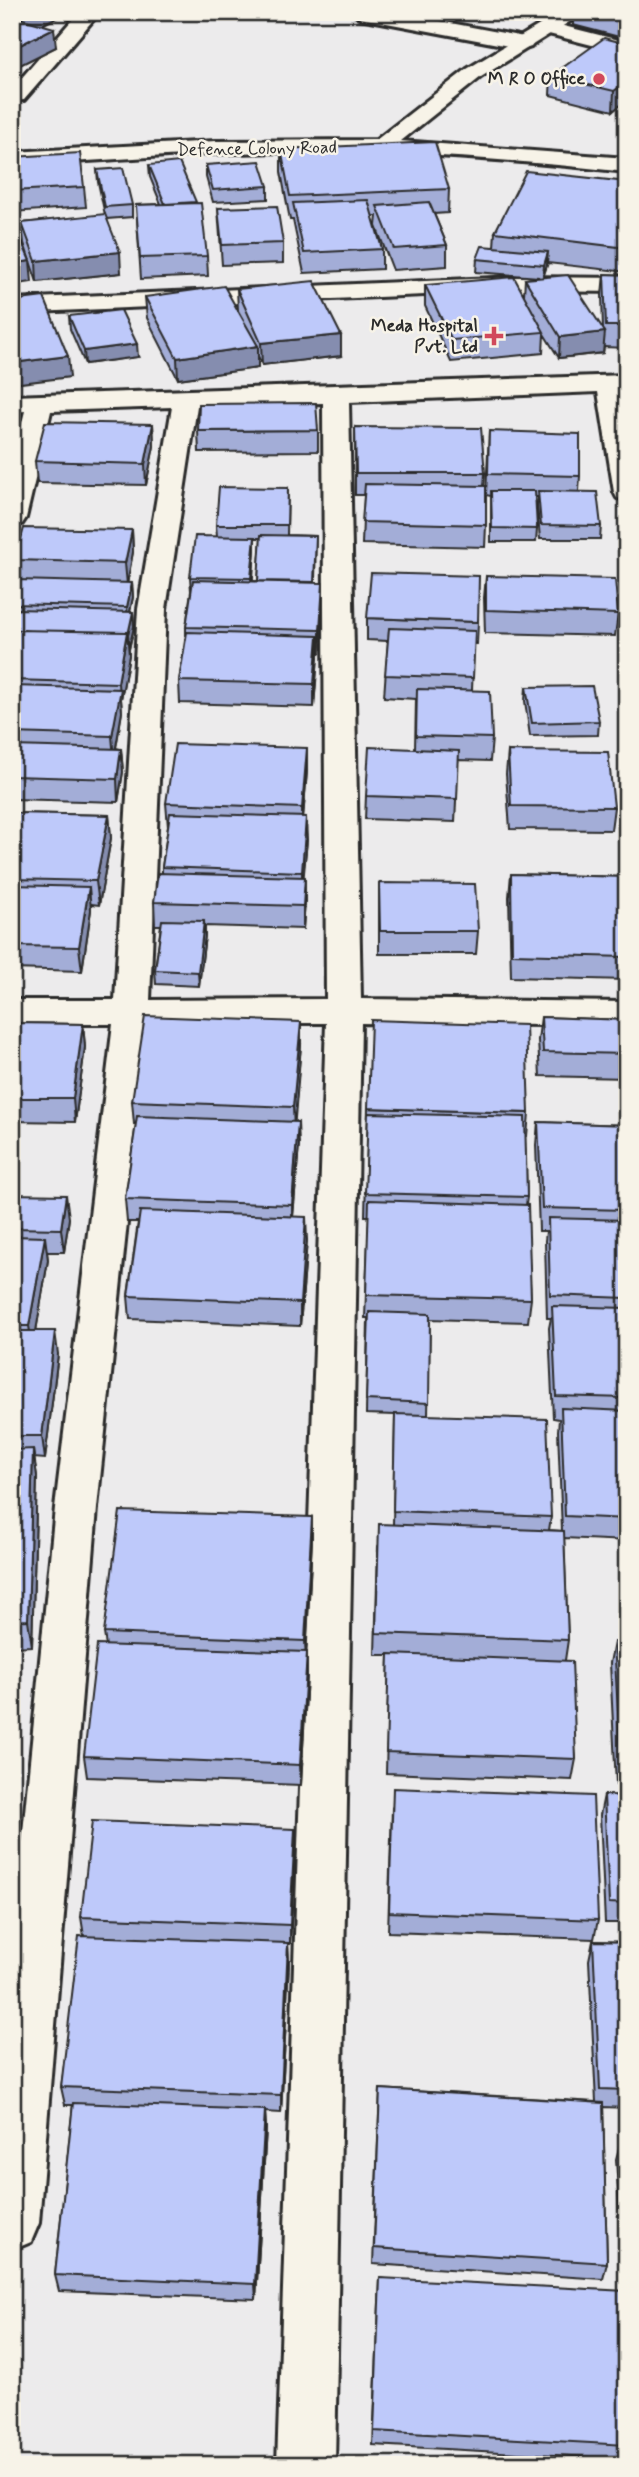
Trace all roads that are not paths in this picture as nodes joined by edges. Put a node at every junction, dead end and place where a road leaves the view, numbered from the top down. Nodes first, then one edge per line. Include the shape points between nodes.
1 (90, 12) edge
2 (360, 12) edge
3 (575, 12) edge
4 (548, 28) junction
5 (524, 43) junction
6 (627, 48) edge
7 (14, 98) edge
8 (380, 147) junction
9 (12, 159) edge
10 (627, 165) edge
11 (627, 285) edge
12 (12, 306) edge
13 (618, 383) edge
14 (336, 396) junction
15 (186, 398) junction
16 (40, 402) junction
17 (12, 404) edge
18 (627, 492) edge
19 (12, 518) edge
20 (344, 1011) junction
21 (12, 1012) edge
22 (132, 1013) junction
23 (627, 1014) edge
24 (12, 2223) edge
25 (306, 2465) edge

1 - 7 street
2 - 5 street
3 - 4 street
4 - 5 street
4 - 6 street
5 - 8 street via 474,73
8 - 9 street, Defence Colony Road via 246,146
8 - 10 street, Defence Colony Road via 508,152
11 - 12 street via 504,285
13 - 14 street
13 - 18 street
14 - 15 street
14 - 20 street
15 - 16 street
15 - 22 street via 152,609
16 - 17 street
16 - 19 street
20 - 22 street
20 - 23 street
20 - 25 street
21 - 22 street
22 - 24 street via 76,1508

